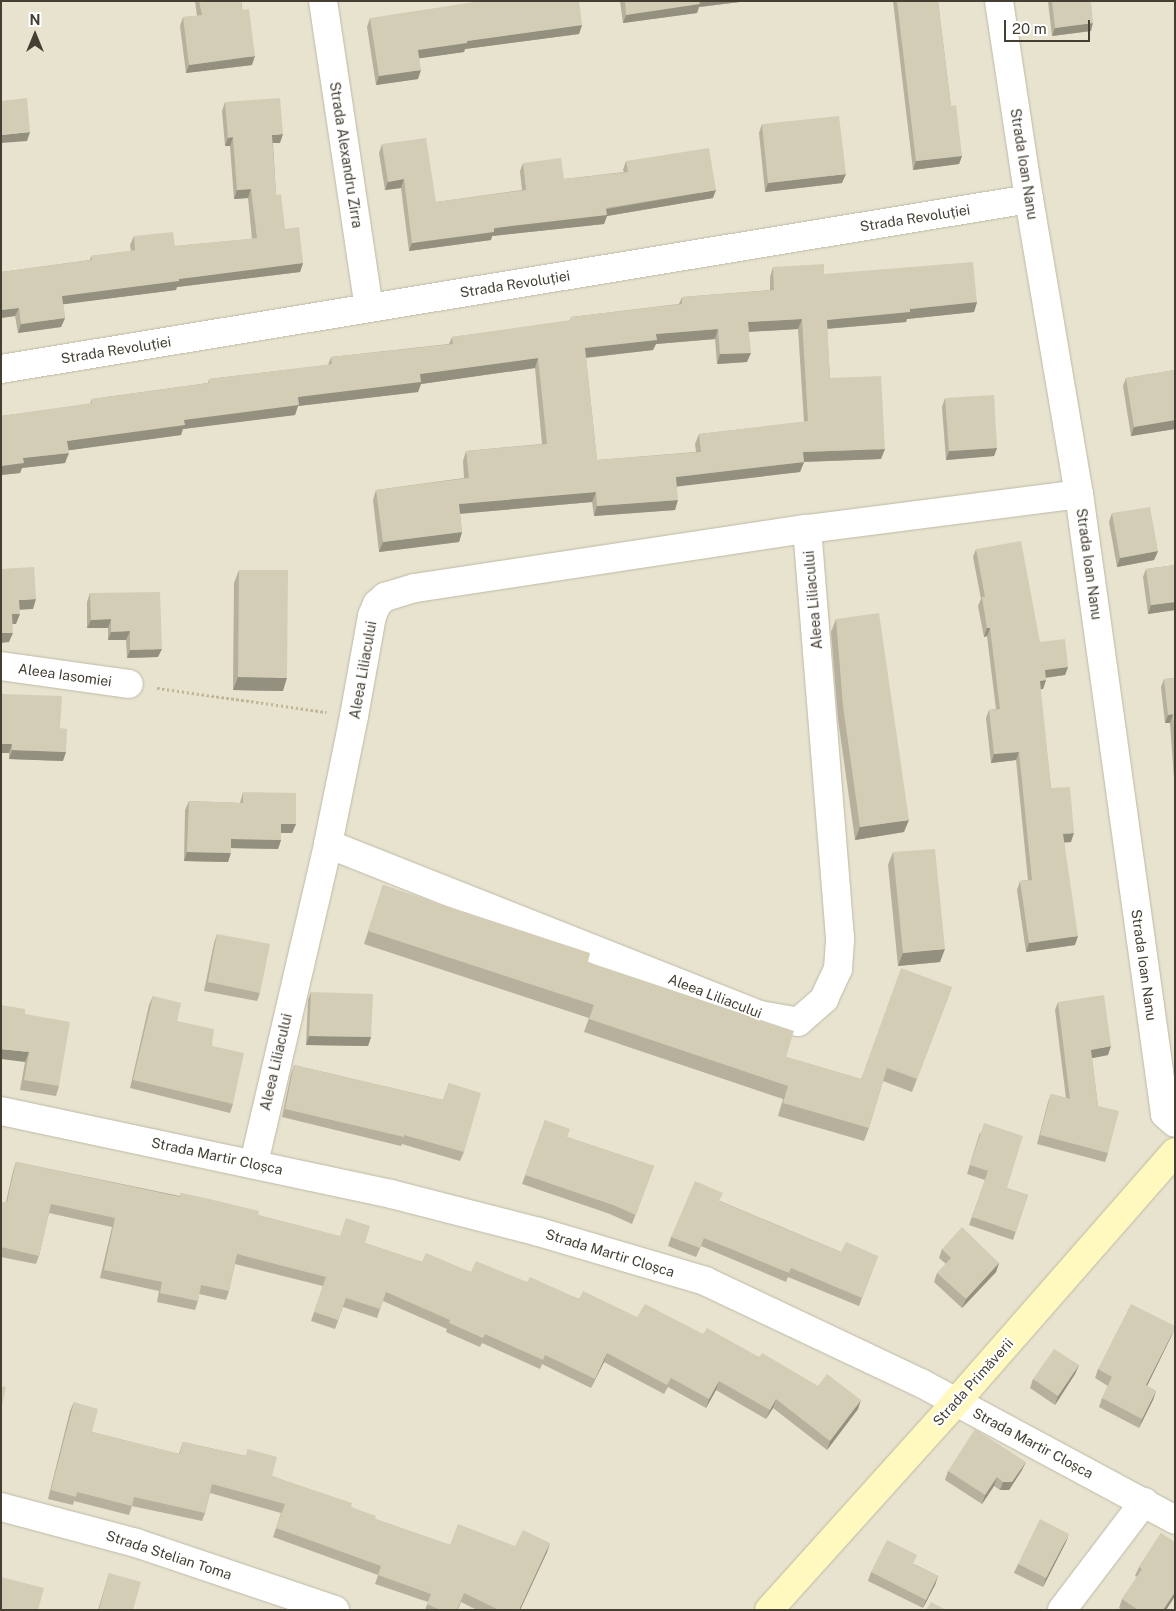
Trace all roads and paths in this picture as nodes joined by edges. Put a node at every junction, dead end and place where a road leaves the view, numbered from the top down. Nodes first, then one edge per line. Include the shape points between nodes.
1 (323, 1) edge
2 (999, 1) edge
3 (1029, 199) junction
4 (368, 308) junction
5 (1, 369) edge
6 (1079, 494) junction
7 (808, 529) junction
8 (1, 666) edge
9 (129, 684) joint
10 (354, 716) junction
11 (328, 844) junction
12 (1, 1111) edge
13 (1175, 1124) edge
14 (1175, 1152) edge
15 (254, 1163) junction
16 (956, 1402) junction
17 (1144, 1502) junction
18 (1, 1507) edge
19 (1175, 1520) edge
20 (335, 1610) edge
21 (769, 1610) edge
22 (1062, 1610) edge

1 - 4 street, Strada Alexandru Zirra
2 - 3 street, Strada Ioan Nanu
3 - 4 street, Strada Revoluției
3 - 6 street, Strada Ioan Nanu
4 - 5 street, Strada Revoluției
6 - 7 street, Aleea Liliacului
6 - 13 street, Strada Ioan Nanu via 1165,1114
7 - 10 street, Aleea Liliacului via 397,591 377,604 372,616
7 - 11 street, Aleea Liliacului via 840,938 838,969 824,999 798,1022 760,1015
8 - 9 street, Aleea Iasomiei
9 - 10 path
10 - 11 street, Aleea Liliacului
11 - 15 street, Aleea Liliacului
12 - 15 street, Strada Martir Cloșca
14 - 16 main road, Strada Primăverii
15 - 16 street, Strada Martir Cloșca via 539,1232 705,1281
16 - 17 street, Strada Martir Cloșca
16 - 21 main road, Strada Primăverii
17 - 19 street, Strada Martir Cloșca
17 - 22 street
18 - 20 street, Strada Stelian Toma via 136,1543

